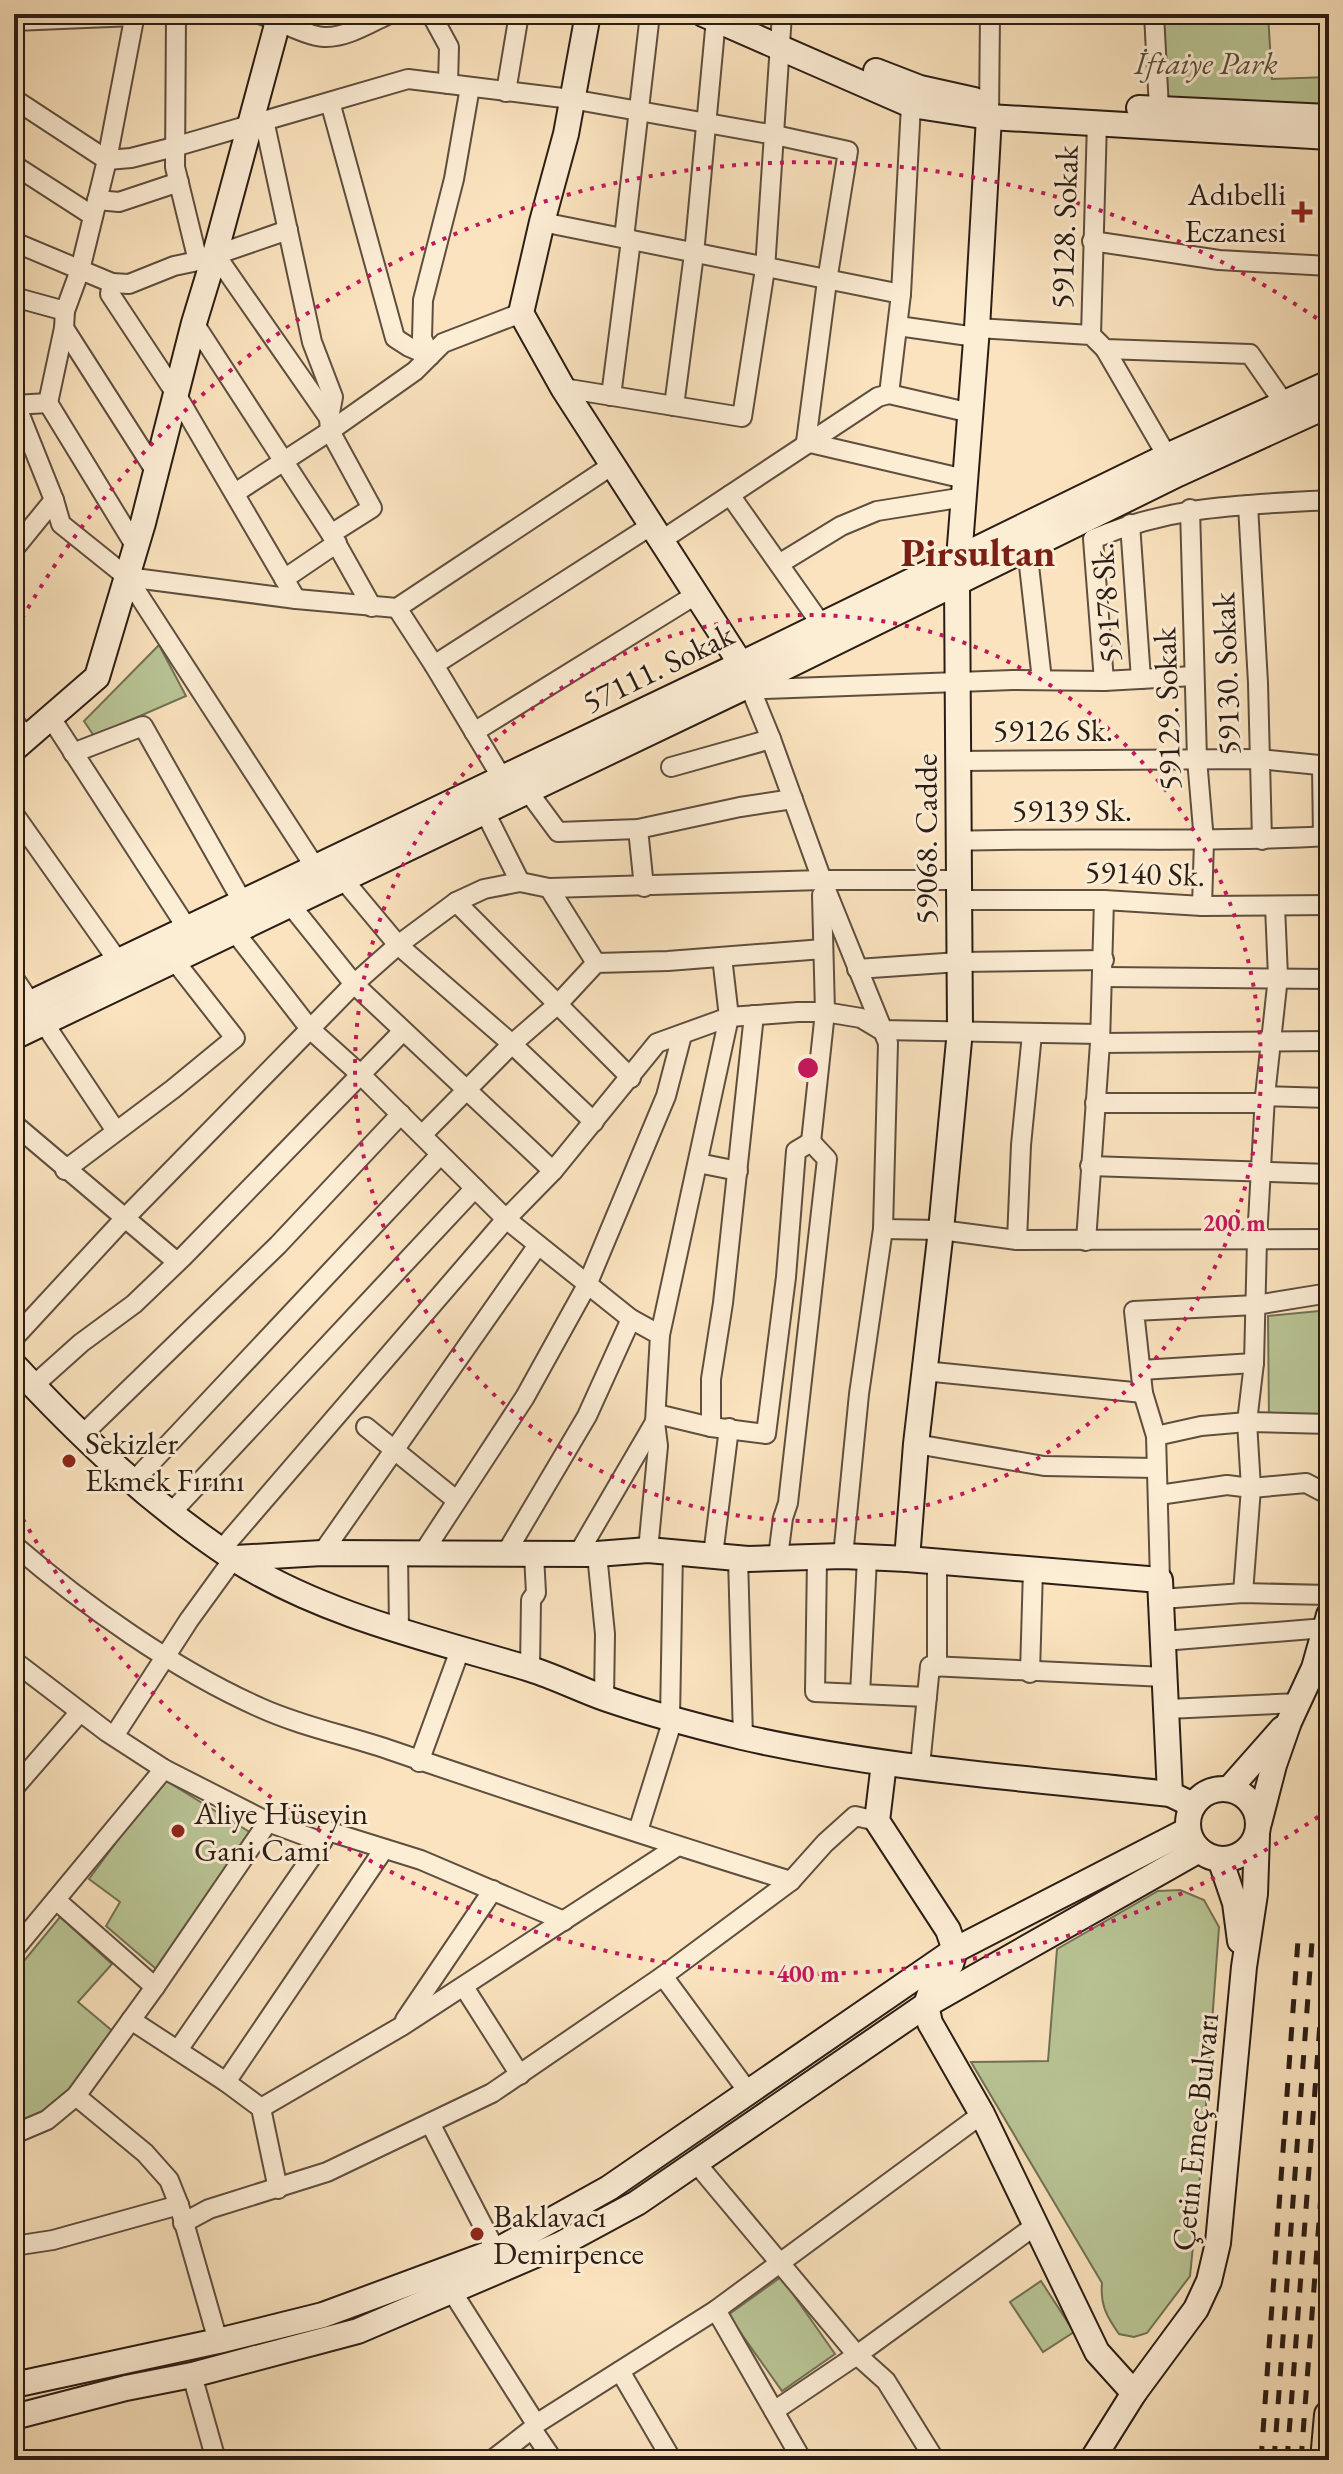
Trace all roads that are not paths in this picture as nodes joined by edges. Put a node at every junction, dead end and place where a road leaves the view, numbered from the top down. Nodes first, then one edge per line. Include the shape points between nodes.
1 (176, 14) edge
2 (389, 14) edge
3 (431, 14) edge
4 (519, 14) edge
5 (588, 14) edge
6 (650, 14) edge
7 (741, 14) edge
8 (990, 14) edge
9 (1154, 14) edge
10 (135, 15) edge
11 (273, 16) edge
12 (710, 16) edge
13 (14, 21) edge
14 (782, 30) edge
15 (448, 84) junction
16 (470, 87) junction
17 (506, 92) junction
18 (14, 99) edge
19 (571, 99) junction
20 (330, 102) junction
21 (911, 105) junction
22 (1159, 109) junction
23 (989, 110) junction
24 (640, 111) junction
25 (1329, 117) edge
26 (257, 122) junction
27 (1097, 122) junction
28 (705, 123) junction
29 (775, 135) junction
30 (1329, 137) edge
31 (174, 147) junction
32 (107, 160) junction
33 (14, 165) edge
34 (179, 182) junction
35 (95, 208) junction
36 (542, 222) junction
37 (288, 230) junction
38 (628, 239) junction
39 (1092, 241) junction
40 (14, 242) edge
41 (694, 254) junction
42 (206, 258) junction
43 (1329, 266) edge
44 (765, 269) junction
45 (80, 270) junction
46 (827, 281) junction
47 (112, 283) junction
48 (901, 294) junction
49 (14, 297) edge
50 (521, 313) junction
51 (64, 320) junction
52 (194, 323) junction
53 (898, 326) junction
54 (976, 333) junction
55 (1091, 335) junction
56 (1105, 349) junction
57 (430, 356) junction
58 (1329, 383) edge
59 (563, 388) junction
60 (176, 394) junction
61 (889, 394) junction
62 (611, 396) junction
63 (48, 403) junction
64 (15, 405) edge
65 (1329, 405) edge
66 (674, 406) junction
67 (971, 413) junction
68 (1288, 413) junction
69 (1329, 413) edge
70 (330, 424) junction
71 (806, 442) junction
72 (1167, 456) junction
73 (283, 462) junction
74 (614, 464) junction
75 (156, 472) junction
76 (965, 488) junction
77 (235, 493) junction
78 (730, 495) junction
79 (54, 500) junction
80 (1329, 500) edge
81 (1248, 505) junction
82 (1190, 509) junction
83 (1130, 524) junction
84 (657, 533) junction
85 (334, 539) junction
86 (136, 547) junction
87 (1027, 548) junction
88 (14, 549) edge
89 (959, 557) junction
90 (779, 564) junction
91 (127, 577) junction
92 (284, 579) junction
93 (957, 584) junction
94 (697, 594) junction
95 (296, 599) junction
96 (372, 607) junction
97 (397, 608) junction
98 (821, 624) junction
99 (434, 665) junction
100 (745, 674) junction
101 (1194, 676) junction
102 (1141, 679) junction
103 (1042, 680) junction
104 (1104, 681) junction
105 (957, 683) junction
106 (51, 718) junction
107 (474, 732) junction
108 (18, 736) edge
109 (771, 739) junction
110 (73, 753) junction
111 (1197, 759) junction
112 (1259, 759) junction
113 (958, 761) junction
114 (1326, 766) edge
115 (671, 767) dead end
116 (502, 778) junction
117 (527, 790) junction
118 (793, 799) junction
119 (484, 810) junction
120 (14, 814) edge
121 (638, 829) junction
122 (1326, 837) edge
123 (1262, 840) junction
124 (958, 841) junction
125 (1204, 841) junction
126 (315, 867) junction
127 (342, 878) junction
128 (822, 880) junction
129 (520, 882) junction
130 (644, 887) junction
131 (549, 888) junction
132 (959, 890) junction
133 (1104, 900) junction
134 (242, 901) junction
135 (456, 902) junction
136 (289, 903) junction
137 (1329, 905) edge
138 (1202, 906) junction
139 (1275, 906) junction
140 (187, 928) junction
141 (234, 931) junction
142 (398, 945) junction
143 (823, 949) junction
144 (722, 957) junction
145 (174, 960) junction
146 (118, 961) junction
147 (959, 962) junction
148 (596, 963) junction
149 (1103, 968) junction
150 (857, 969) junction
151 (1278, 977) junction
152 (14, 978) edge
153 (1329, 979) edge
154 (354, 984) junction
155 (558, 1004) junction
156 (22, 1007) edge
157 (825, 1012) junction
158 (754, 1015) junction
159 (729, 1017) junction
160 (44, 1023) junction
161 (310, 1029) junction
162 (881, 1030) junction
163 (960, 1030) junction
164 (403, 1031) junction
165 (1032, 1034) junction
166 (682, 1035) junction
167 (14, 1037) edge
168 (1100, 1039) junction
169 (1271, 1041) junction
170 (1329, 1041) edge
171 (512, 1044) junction
172 (360, 1074) junction
173 (631, 1078) junction
174 (468, 1091) junction
175 (1329, 1098) edge
176 (1265, 1100) junction
177 (1095, 1103) junction
178 (401, 1114) junction
179 (594, 1122) junction
180 (14, 1124) edge
181 (116, 1131) junction
182 (422, 1135) junction
183 (811, 1142) junction
184 (440, 1155) junction
185 (698, 1163) junction
186 (1090, 1166) junction
187 (65, 1170) junction
188 (553, 1171) junction
189 (738, 1171) junction
190 (1261, 1174) junction
191 (1329, 1174) edge
192 (475, 1188) junction
193 (124, 1219) junction
194 (506, 1219) junction
195 (883, 1229) junction
196 (941, 1230) junction
197 (1329, 1239) edge
198 (1017, 1240) junction
199 (1257, 1240) junction
200 (1086, 1241) junction
201 (538, 1245) junction
202 (177, 1262) junction
203 (587, 1285) junction
204 (1329, 1293) edge
205 (1256, 1305) junction
206 (631, 1319) junction
207 (660, 1335) junction
208 (14, 1338) edge
209 (1254, 1363) junction
210 (14, 1365) edge
211 (1141, 1370) junction
212 (924, 1371) junction
213 (33, 1386) junction
214 (1143, 1393) junction
215 (656, 1418) junction
216 (1247, 1422) junction
217 (1329, 1424) edge
218 (366, 1427) dead end
219 (720, 1428) junction
220 (82, 1435) junction
221 (1156, 1436) junction
222 (916, 1444) junction
223 (395, 1448) junction
224 (1156, 1468) junction
225 (132, 1483) junction
226 (1251, 1488) junction
227 (1159, 1495) junction
228 (1329, 1495) edge
229 (456, 1500) junction
230 (171, 1513) junction
231 (14, 1545) edge
232 (648, 1550) junction
233 (673, 1551) junction
234 (322, 1553) junction
235 (398, 1553) junction
236 (423, 1553) junction
237 (506, 1553) junction
238 (228, 1554) junction
239 (588, 1554) junction
240 (534, 1555) junction
241 (713, 1555) junction
242 (778, 1557) junction
243 (738, 1558) junction
244 (855, 1558) junction
245 (817, 1559) junction
246 (907, 1559) junction
247 (937, 1561) junction
248 (1033, 1569) junction
249 (1160, 1590) junction
250 (1243, 1593) junction
251 (1329, 1595) edge
252 (1327, 1622) edge
253 (399, 1629) junction
254 (1163, 1641) junction
255 (460, 1650) junction
256 (166, 1657) junction
257 (14, 1661) edge
258 (937, 1667) junction
259 (530, 1669) junction
260 (1030, 1673) junction
261 (1165, 1677) junction
262 (860, 1694) junction
263 (927, 1697) junction
264 (604, 1698) junction
265 (1167, 1709) junction
266 (80, 1712) junction
267 (1294, 1712) junction
268 (672, 1718) junction
269 (114, 1736) junction
270 (743, 1737) junction
271 (419, 1762) junction
272 (884, 1763) junction
273 (920, 1766) junction
274 (164, 1769) junction
275 (14, 1788) edge
276 (1229, 1789) junction
277 (1170, 1794) junction
278 (1193, 1805) junction
279 (877, 1821) junction
280 (268, 1822) junction
281 (1258, 1829) junction
282 (638, 1831) junction
283 (322, 1842) junction
284 (678, 1846) junction
285 (1202, 1847) junction
286 (384, 1849) junction
287 (791, 1881) junction
288 (493, 1890) junction
289 (56, 1900) junction
290 (564, 1921) junction
291 (14, 1950) edge
292 (955, 1950) junction
293 (1244, 1967) junction
294 (663, 1976) junction
295 (155, 1987) junction
296 (464, 1987) junction
297 (926, 2005) junction
298 (131, 2020) junction
299 (402, 2026) junction
300 (178, 2050) junction
301 (520, 2075) junction
302 (226, 2082) junction
303 (749, 2093) junction
304 (76, 2096) junction
305 (261, 2108) junction
306 (982, 2114) junction
307 (430, 2123) junction
308 (14, 2134) edge
309 (697, 2164) junction
310 (278, 2189) junction
311 (181, 2214) junction
312 (1036, 2225) junction
313 (14, 2246) edge
314 (496, 2251) junction
315 (781, 2263) junction
316 (453, 2293) junction
317 (716, 2310) junction
318 (218, 2341) junction
319 (857, 2355) junction
320 (620, 2371) junction
321 (192, 2375) junction
322 (14, 2385) edge
323 (1134, 2393) junction
324 (774, 2411) junction
325 (1329, 2415) edge
326 (14, 2417) edge
327 (534, 2427) junction
328 (216, 2460) edge
329 (492, 2460) edge
330 (553, 2460) edge
331 (672, 2460) edge
332 (802, 2460) edge
333 (935, 2460) edge
334 (1092, 2460) edge
335 (1325, 2460) edge

1 - 31 street
2 - 11 street via 327,38
3 - 15 street via 449,47
4 - 17 street
5 - 19 street
6 - 24 street
7 - 14 street
8 - 23 street
9 - 22 street
10 - 13 street
10 - 32 street
11 - 26 street
12 - 14 street
12 - 28 street
14 - 21 street
14 - 23 street via 900,82
14 - 29 street
15 - 16 street
15 - 20 street via 408,79
16 - 17 street
16 - 57 street via 454,179 423,300 422,338
17 - 19 street
18 - 32 street
19 - 24 street
19 - 36 street
20 - 26 street
20 - 57 street via 395,338
21 - 23 street
21 - 48 street
22 - 23 street
22 - 25 street
23 - 27 street
23 - 54 street, 59068. Cadde
24 - 28 street
24 - 38 street
26 - 31 street
26 - 37 street
26 - 42 street
27 - 30 street
27 - 39 street, 59128. Sokak
28 - 29 street
28 - 41 street
29 - 44 street
29 - 46 street via 848,151
31 - 32 street
31 - 34 street
32 - 35 street
33 - 35 street
34 - 35 street
34 - 42 street
35 - 45 street
36 - 38 street
36 - 50 street
37 - 42 street
37 - 70 street via 312,342 333,397
38 - 41 street
38 - 62 street
39 - 43 street via 1219,260
39 - 55 street, 59128. Sokak
40 - 45 street
41 - 44 street
41 - 66 street
42 - 47 street via 129,284
42 - 52 street
42 - 70 street
44 - 46 street
44 - 66 street via 742,417
45 - 47 street
45 - 51 street
46 - 48 street
46 - 71 street
47 - 60 street via 110,294
48 - 53 street
49 - 51 street
50 - 57 street via 443,343
50 - 59 street
51 - 63 street
51 - 75 street
52 - 60 street
52 - 73 street
53 - 54 street
53 - 61 street
54 - 55 street
54 - 67 street, 59068. Cadde
55 - 56 street
56 - 68 street via 1250,354
56 - 72 street
57 - 70 street
58 - 68 street, 57111. Sokak
59 - 62 street
59 - 74 street
60 - 75 street
60 - 77 street
61 - 67 street
61 - 71 street
62 - 66 street
63 - 64 street
63 - 86 street
64 - 79 street
65 - 68 street
67 - 76 street, 59068. Cadde
68 - 69 street
68 - 72 street, 57111. Sokak
68 - 87 street
70 - 73 street
70 - 85 street via 372,508
71 - 76 street
71 - 78 street
72 - 89 street, 57111. Sokak
73 - 77 street
73 - 85 street
74 - 84 street
74 - 97 street
75 - 86 street
76 - 89 street, 59068. Cadde
76 - 90 street via 877,511
77 - 92 street
78 - 84 street
78 - 90 street
79 - 88 street
79 - 91 street via 61,524
80 - 81 street
81 - 82 street
81 - 112 street, 59130. Sokak
82 - 83 street
82 - 101 street, 59129. Sokak
83 - 102 street, 59178 Sk.
83 - 104 street via 1093,539
84 - 94 street
84 - 99 street
85 - 92 street
85 - 96 street
86 - 91 street
87 - 93 street
87 - 103 street
89 - 93 street, 59068. Cadde
89 - 98 street, 57111. Sokak
90 - 98 street
91 - 95 street
91 - 106 street via 97,677
91 - 126 street
92 - 95 street
93 - 100 street
93 - 105 street, 59068. Cadde
94 - 100 street
94 - 107 street
95 - 96 street
96 - 97 street
97 - 99 street
98 - 100 street, 57111. Sokak
99 - 107 street
100 - 105 street via 765,689
100 - 109 street
100 - 116 street, 57111. Sokak
100 - 117 street
101 - 102 street
101 - 111 street, 59129. Sokak
102 - 104 street
103 - 104 street
103 - 105 street
105 - 113 street, 59068. Cadde
106 - 108 street
106 - 110 street
107 - 116 street
109 - 115 street
109 - 118 street
110 - 134 street via 143,726
110 - 140 street
111 - 112 street, 59126 Sk.
111 - 113 street, 59126 Sk.
111 - 125 street, 59129. Sokak
112 - 114 street, 59126 Sk.
112 - 123 street, 59130. Sokak
113 - 124 street, 59068. Cadde
114 - 122 street
116 - 126 street, 57111. Sokak
117 - 119 street
117 - 121 street via 558,832
118 - 121 street
118 - 128 street
119 - 127 street
119 - 129 street
120 - 146 street
121 - 130 street
122 - 123 street, 59139 Sk.
123 - 125 street, 59139 Sk.
124 - 125 street, 59139 Sk.
124 - 132 street, 59068. Cadde
125 - 138 street, 59129. Sokak
126 - 134 street, 57111. Sokak
127 - 136 street
127 - 142 street
128 - 130 street, 59140 Sk.
128 - 132 street, 59140 Sk.
128 - 143 street
128 - 150 street
129 - 131 street, 59140 Sk.
129 - 135 street via 484,889
130 - 131 street, 59140 Sk.
131 - 148 street
132 - 133 street, 59140 Sk.
132 - 147 street, 59068. Cadde
133 - 138 street, 59140 Sk.
133 - 149 street
134 - 140 street, 57111. Sokak
135 - 142 street
135 - 155 street
136 - 141 street
136 - 154 street
137 - 139 street, 59140 Sk.
138 - 139 street, 59140 Sk.
139 - 151 street
140 - 146 street, 57111. Sokak
141 - 145 street
141 - 161 street
142 - 154 street
142 - 171 street
143 - 144 street
143 - 157 street
144 - 148 street
144 - 159 street
145 - 160 street
145 - 181 street via 235,1038
146 - 156 street, 57111. Sokak
147 - 149 street
147 - 150 street
147 - 163 street, 59068. Cadde
148 - 155 street
149 - 151 street
149 - 168 street
150 - 162 street
151 - 153 street
151 - 169 street
152 - 156 street
154 - 161 street
154 - 164 street
155 - 171 street
155 - 173 street
156 - 160 street
157 - 158 street
157 - 162 street via 861,1018
157 - 183 street
158 - 159 street
158 - 189 street
159 - 166 street
159 - 185 street
160 - 167 street
160 - 181 street
161 - 172 street
161 - 193 street
162 - 163 street
162 - 195 street via 888,1043
163 - 165 street
163 - 196 street, 59068. Cadde
164 - 172 street
164 - 174 street
165 - 168 street
165 - 198 street
166 - 173 street via 657,1043
166 - 203 street via 666,1096
168 - 169 street
168 - 177 street
169 - 170 street
169 - 176 street
171 - 174 street
171 - 179 street
172 - 178 street
172 - 202 street
173 - 179 street
174 - 182 street
174 - 188 street
175 - 176 street
176 - 177 street
176 - 190 street
177 - 186 street
178 - 182 street
178 - 220 street via 278,1245
179 - 188 street
180 - 187 street
181 - 187 street
182 - 184 street
183 - 219 street via 796,1151 766,1434
183 - 242 street via 827,1159
184 - 192 street
184 - 225 street
185 - 189 street
185 - 207 street
186 - 190 street
186 - 200 street
187 - 193 street
188 - 194 street
189 - 219 street via 711,1379
190 - 191 street
190 - 199 street
192 - 194 street
192 - 230 street
193 - 202 street
193 - 208 street
194 - 201 street
194 - 238 street
195 - 196 street
195 - 244 street via 856,1425
196 - 198 street
196 - 212 street, 59068. Cadde
197 - 199 street
198 - 200 street
199 - 200 street
199 - 205 street
201 - 203 street
201 - 223 street
202 - 213 street
203 - 206 street
203 - 229 street via 525,1397
204 - 205 street
205 - 209 street
205 - 211 street via 1134,1311
206 - 207 street
206 - 237 street via 587,1416
207 - 215 street
209 - 211 street
209 - 216 street
210 - 213 street
211 - 214 street
212 - 214 street
212 - 222 street, 59068. Cadde
213 - 220 street
214 - 221 street
215 - 219 street
215 - 232 street
215 - 239 street
216 - 217 street
216 - 221 street
216 - 226 street
218 - 223 street
219 - 241 street
220 - 225 street
221 - 224 street
222 - 224 street via 1044,1466
222 - 246 street, 59068. Cadde
223 - 229 street
223 - 234 street
224 - 227 street
225 - 230 street
226 - 227 street via 1227,1485
226 - 228 street via 1306,1483
226 - 250 street
227 - 249 street
229 - 236 street
230 - 238 street
231 - 256 street via 59,1584
232 - 233 street
232 - 239 street
233 - 241 street
233 - 268 street
234 - 235 street
234 - 238 street
235 - 236 street
235 - 253 street
236 - 237 street
237 - 240 street
238 - 253 street via 320,1603
238 - 256 street
239 - 240 street
239 - 264 street via 605,1634
240 - 259 street
241 - 243 street
242 - 243 street
242 - 245 street
243 - 270 street
244 - 245 street
244 - 246 street
244 - 262 street
245 - 262 street via 815,1692
246 - 247 street
247 - 248 street
247 - 258 street
248 - 249 street
248 - 260 street
249 - 250 street
249 - 254 street
250 - 251 street
252 - 254 street
252 - 267 street, Çetin Emeç Bulvarı
253 - 255 street
254 - 261 street
255 - 259 street
255 - 271 street
256 - 269 street
256 - 271 street via 261,1708
257 - 266 street
258 - 260 street
258 - 263 street via 930,1666
259 - 264 street
260 - 261 street
261 - 265 street
262 - 263 street
263 - 273 street
264 - 268 street
265 - 267 street
265 - 277 street
266 - 269 street
266 - 275 street
267 - 276 street, Çetin Emeç Bulvarı
267 - 281 street, Çetin Emeç Bulvarı
268 - 270 street
268 - 282 street
269 - 274 street
270 - 272 street
271 - 282 street
272 - 273 street
272 - 279 street
273 - 277 street
274 - 280 street
274 - 289 street
276 - 278 street via 1208,1791
276 - 281 street via 1250,1801
277 - 278 street
278 - 285 street via 1188,1817
279 - 287 street via 855,1816
279 - 292 street via 948,1930
280 - 283 street
280 - 295 street
281 - 285 street via 1243,1854
281 - 293 street, Çetin Emeç Bulvarı
282 - 284 street
283 - 286 street via 328,1831
283 - 300 street
284 - 287 street
284 - 290 street
285 - 292 street
285 - 293 street, Çetin Emeç Bulvarı via 1235,1903
285 - 297 street
286 - 288 street
286 - 302 street
287 - 294 street
288 - 290 street
288 - 299 street
289 - 291 street
289 - 295 street
290 - 296 street
292 - 297 street
292 - 303 street
293 - 323 street, Çetin Emeç Bulvarı via 1218,2243 1209,2281 1196,2309
294 - 301 street
294 - 303 street
295 - 298 street
296 - 299 street
296 - 301 street
297 - 306 street via 930,2023
297 - 309 street
298 - 300 street
298 - 304 street
299 - 305 street
300 - 302 street
301 - 307 street
302 - 305 street
303 - 314 street via 609,2188
304 - 308 street via 47,2120
304 - 311 street via 145,2153 169,2180
305 - 310 street
306 - 312 street
306 - 315 street
307 - 310 street
307 - 314 street
309 - 315 street
309 - 316 street via 561,2244
310 - 311 street
311 - 313 street
311 - 318 street
312 - 319 street
312 - 323 street via 1097,2352
314 - 318 street via 323,2315
315 - 317 street
315 - 319 street
316 - 321 street via 358,2331
316 - 327 street
317 - 320 street
317 - 324 street
318 - 322 street
319 - 324 street
319 - 333 street via 886,2381
320 - 327 street
320 - 331 street
321 - 326 street
321 - 328 street
323 - 334 street, Çetin Emeç Bulvarı
324 - 332 street
325 - 335 main road
327 - 329 street
327 - 330 street

